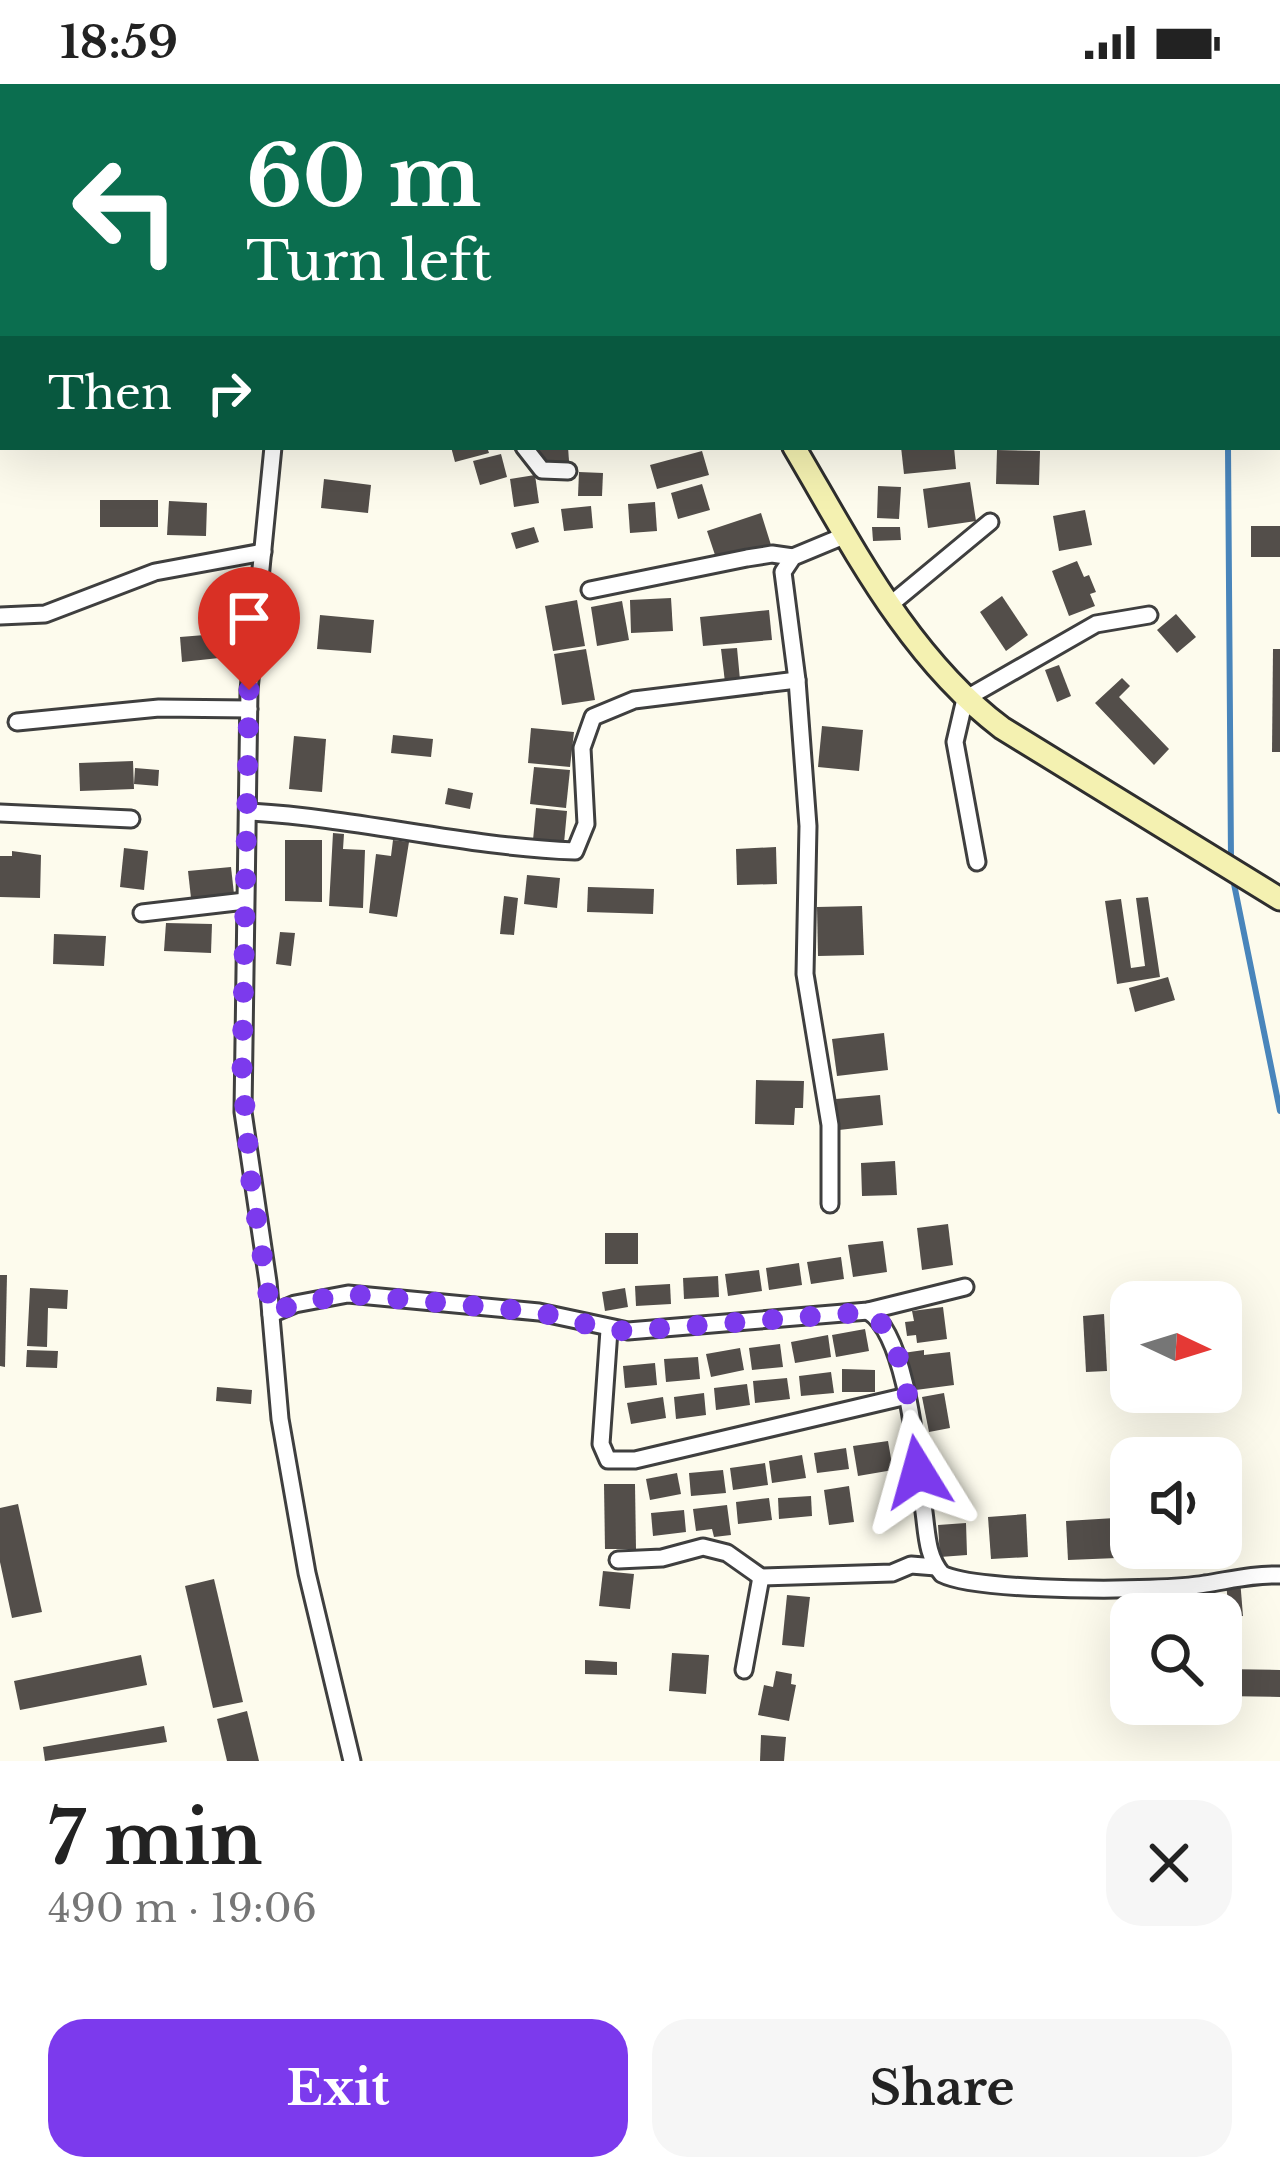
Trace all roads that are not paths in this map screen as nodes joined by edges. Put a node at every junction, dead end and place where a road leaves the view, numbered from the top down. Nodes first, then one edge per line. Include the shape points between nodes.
1 (273, 450) edge
2 (526, 450) edge
3 (796, 450) edge
4 (568, 471) dead end
5 (990, 522) dead end
6 (846, 535) junction
7 (263, 552) junction
8 (793, 557) junction
9 (590, 590) dead end
10 (891, 604) junction
11 (1149, 615) dead end
12 (0, 616) edge
13 (797, 680) junction
14 (965, 699) junction
15 (248, 709) junction
16 (16, 722) dead end
17 (249, 812) junction
18 (0, 813) edge
19 (131, 819) dead end
20 (976, 862) dead end
21 (1280, 899) edge
22 (245, 901) junction
23 (142, 913) dead end
24 (830, 1204) dead end
25 (965, 1288) dead end
26 (868, 1312) junction
27 (271, 1314) junction
28 (609, 1330) junction
29 (907, 1396) junction
30 (618, 1560) dead end
31 (936, 1567) junction
32 (1280, 1575) edge
33 (761, 1577) junction
34 (744, 1670) dead end
35 (352, 1761) edge

1 - 7 street
2 - 4 street via 542,470
3 - 6 main road
5 - 10 street
6 - 8 street
6 - 10 main road
7 - 12 street via 155,572 45,614
7 - 15 street
8 - 9 street via 747,558
8 - 13 street via 783,572
10 - 14 main road
11 - 14 street via 1096,623
13 - 17 street via 634,700 593,717 582,748 586,824 575,851
13 - 24 street via 808,826 805,974 830,1125
14 - 20 street via 956,742
14 - 21 main road
15 - 16 street via 158,708
15 - 17 street
17 - 22 street
18 - 19 street
22 - 23 street
22 - 27 street via 243,1112
25 - 26 street
26 - 28 street
26 - 29 street via 891,1334
27 - 28 street via 348,1294 538,1312
27 - 35 street via 307,1573
28 - 29 street via 601,1444 608,1460
29 - 31 street
30 - 33 street via 703,1547 727,1552
31 - 32 street via 962,1582 1050,1588
31 - 33 street
33 - 34 street

